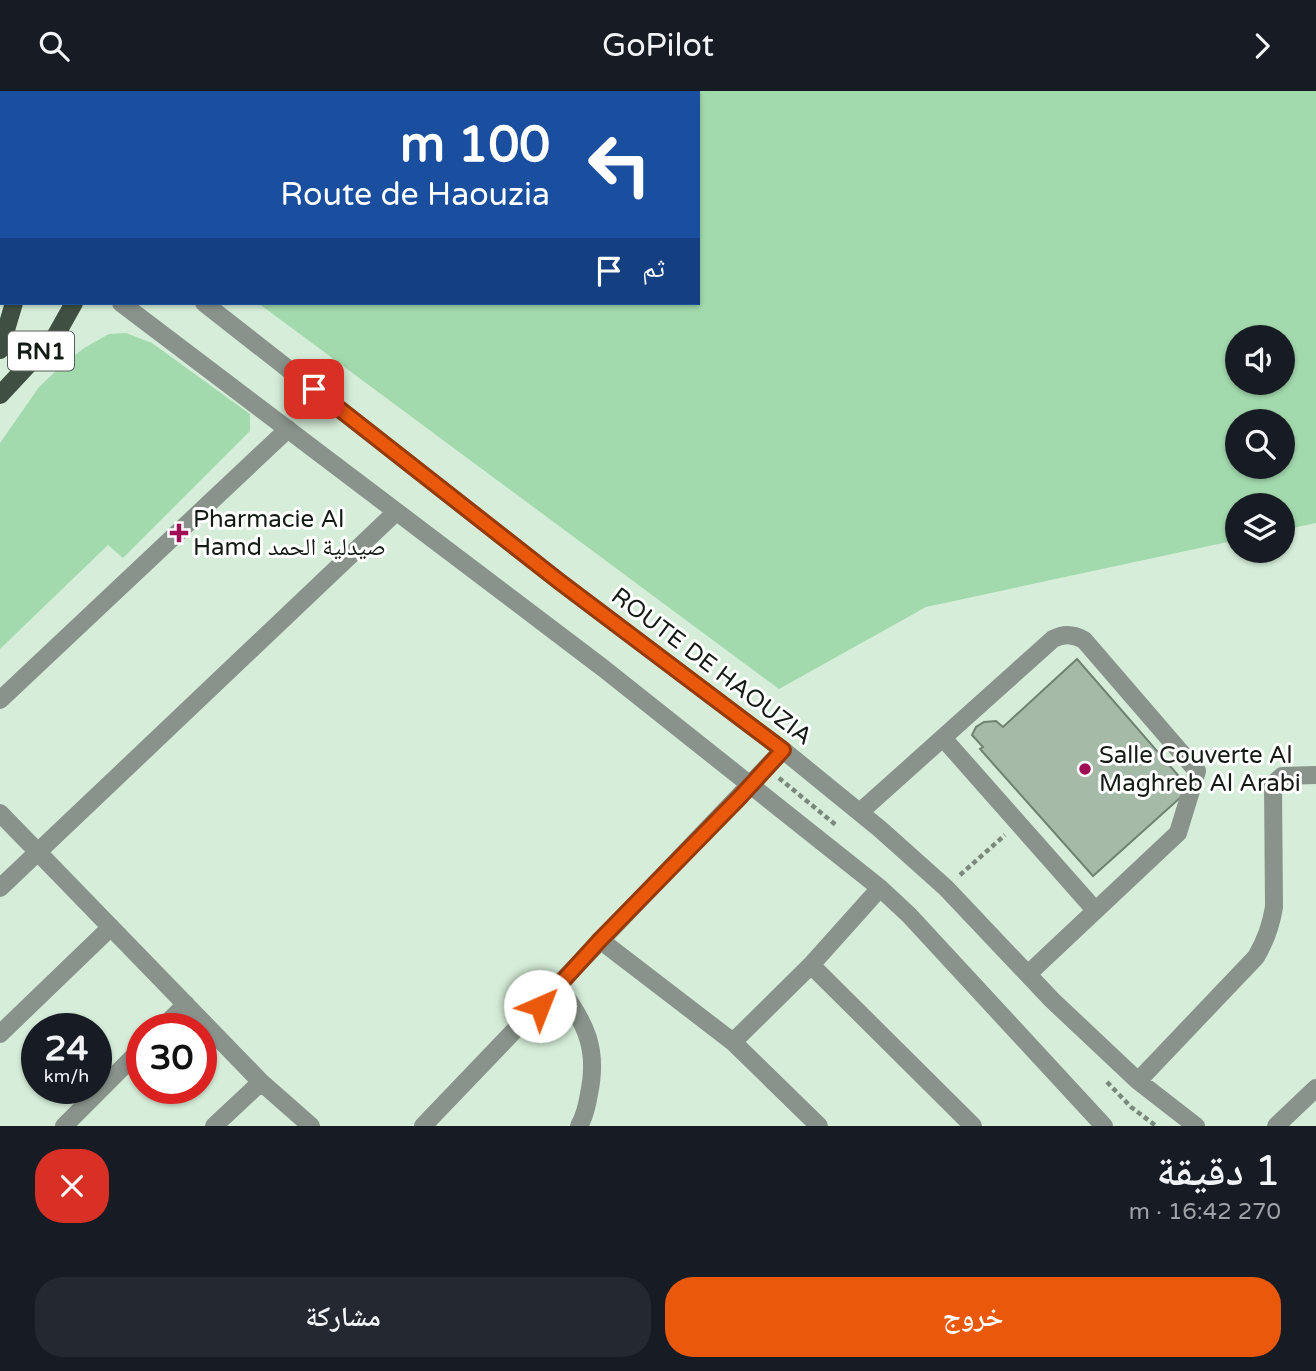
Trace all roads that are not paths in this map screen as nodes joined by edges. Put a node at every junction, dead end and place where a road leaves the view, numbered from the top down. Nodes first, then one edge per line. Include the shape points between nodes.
1 (13, 305) edge
2 (73, 305) edge
3 (124, 305) edge
4 (207, 305) edge
5 (0, 350) edge
6 (0, 395) edge
7 (288, 429) junction
8 (396, 512) junction
9 (0, 700) edge
10 (943, 738) junction
11 (783, 750) junction
12 (1316, 775) edge
13 (750, 787) junction
14 (860, 812) junction
15 (0, 813) edge
16 (38, 852) junction
17 (0, 888) edge
18 (880, 888) junction
19 (1096, 910) junction
20 (111, 927) junction
21 (600, 940) junction
22 (811, 965) junction
23 (1028, 974) junction
24 (559, 986) junction
25 (186, 1004) junction
26 (177, 1013) edge
27 (0, 1034) edge
28 (733, 1042) junction
29 (126, 1064) edge
30 (1138, 1081) junction
31 (261, 1082) junction
32 (1316, 1089) edge
33 (64, 1126) edge
34 (214, 1126) edge
35 (311, 1126) edge
36 (423, 1126) edge
37 (579, 1126) edge
38 (819, 1126) edge
39 (973, 1126) edge
40 (1104, 1126) edge
41 (1196, 1126) edge
42 (1276, 1126) edge

1 - 5 main road, RN1
2 - 6 main road, RN1 via 56,335
3 - 7 street
4 - 11 street, ROUTE DE HAOUZIA
7 - 8 street
7 - 9 street
8 - 13 street
8 - 16 street
10 - 14 street
10 - 19 street
10 - 19 street via 1053,639 1068,634 1084,640 1197,771 1178,833
11 - 13 street
11 - 14 street, ROUTE DE HAOUZIA
12 - 30 street via 1282,775 1273,784 1274,907 1264,944
13 - 18 street
13 - 21 street
14 - 23 street, ROUTE DE HAOUZIA via 914,857
15 - 16 street
16 - 17 street
16 - 20 street
18 - 22 street
18 - 40 street
19 - 23 street
20 - 25 street
20 - 27 street
21 - 24 street
21 - 28 street
22 - 28 street
22 - 39 street
23 - 30 street, ROUTE DE HAOUZIA
24 - 36 street
24 - 37 street via 583,1020 591,1045 593,1075
25 - 26 street
25 - 31 street
28 - 38 street
29 - 33 street
30 - 41 street, ROUTE DE HAOUZIA
31 - 34 street
31 - 35 street
32 - 42 street

